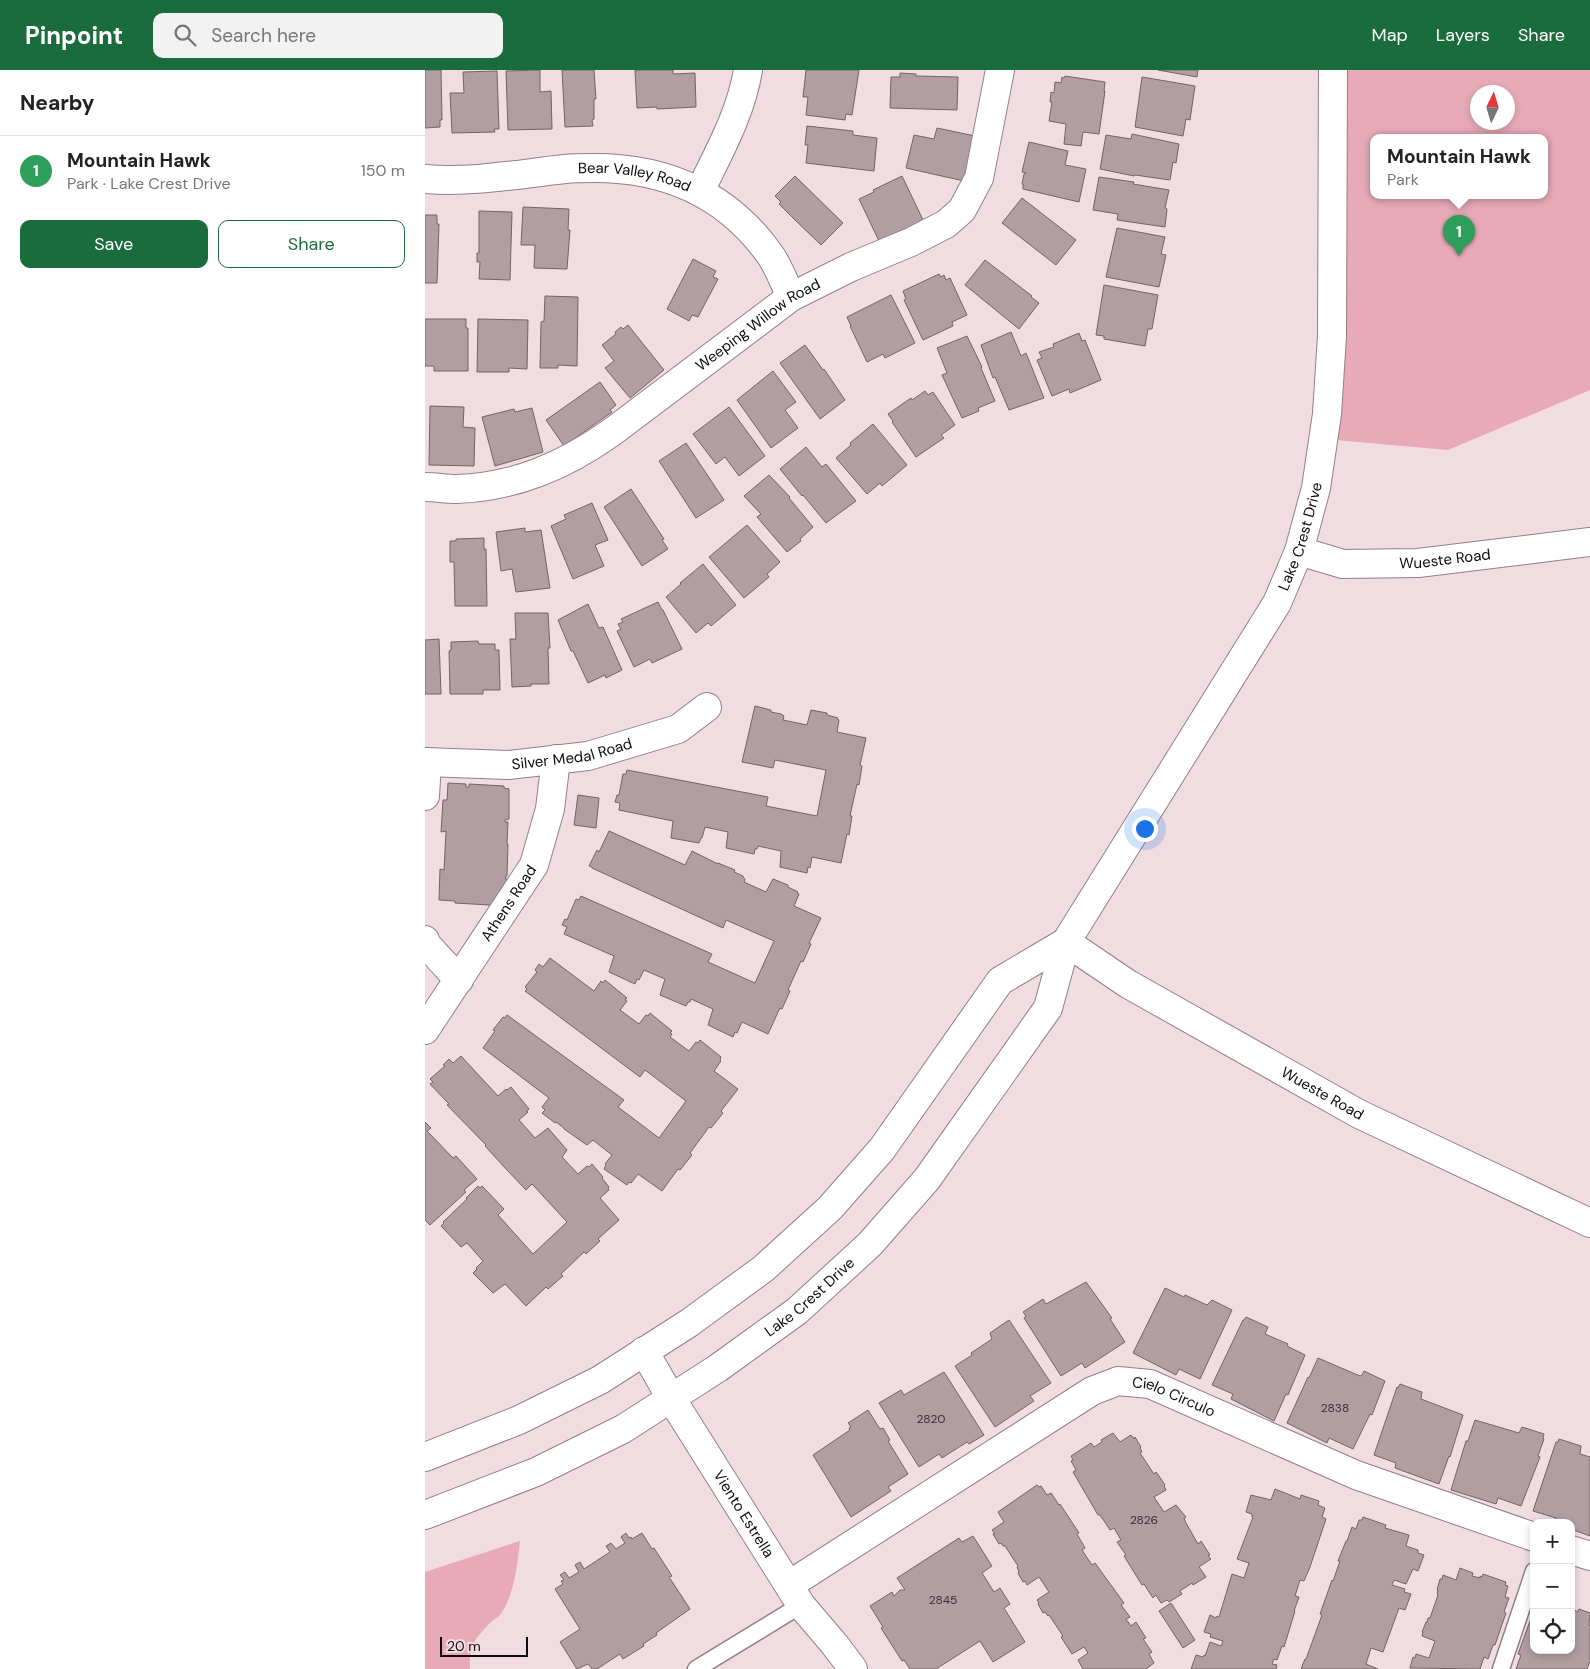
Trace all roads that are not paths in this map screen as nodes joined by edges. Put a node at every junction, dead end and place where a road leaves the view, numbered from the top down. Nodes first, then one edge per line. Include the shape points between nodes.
1 (748, 70) edge
2 (999, 70) edge
3 (1333, 70) edge
4 (425, 179) edge
5 (700, 191) junction
6 (791, 297) junction
7 (425, 487) edge
8 (1590, 542) edge
9 (1299, 551) junction
10 (707, 707) dead end
11 (556, 759) junction
12 (426, 762) edge
13 (425, 796) edge
14 (425, 940) edge
15 (1065, 942) junction
16 (459, 980) junction
17 (425, 1030) edge
18 (1590, 1223) edge
19 (644, 1351) junction
20 (671, 1398) junction
21 (425, 1456) edge
22 (425, 1515) edge
23 (1530, 1536) edge
24 (1575, 1551) edge
25 (1590, 1556) edge
26 (1530, 1583) edge
27 (795, 1595) junction
28 (696, 1669) edge
29 (853, 1669) edge
30 (1501, 1669) edge

1 - 5 street via 732,125
2 - 6 street, Weeping Willow Road via 979,178 961,210 946,224 911,242
3 - 9 street, Lake Crest Drive via 1332,336 1327,414 1316,488
4 - 5 street, Bear Valley Road via 451,181 567,169 631,169 678,181
5 - 6 street, Bear Valley Road via 721,204 758,238 773,258
6 - 7 street, Weeping Willow Road via 587,450 532,475 494,485
8 - 9 street, Wueste Road via 1418,563 1343,564
9 - 15 street, Lake Crest Drive via 1277,603
10 - 11 street, Silver Medal Road via 678,729 588,756
11 - 12 street, Silver Medal Road via 508,764
11 - 16 street, Athens Road via 550,810 534,865
12 - 13 street
14 - 16 street
15 - 18 street, Wueste Road via 1128,984 1359,1114
15 - 19 street, Lake Crest Drive via 1000,981 882,1149 830,1208 763,1270
15 - 20 street, Lake Crest Drive via 1048,1008 921,1186 870,1244 797,1311
16 - 17 street, Athens Road
19 - 20 street, Viento Estrella
19 - 21 street, Lake Crest Drive via 599,1380 519,1420
20 - 22 street, Lake Crest Drive via 623,1429 536,1472
20 - 27 street, Viento Estrella
23 - 27 street, Cielo Circulo via 1356,1475 1151,1384 1118,1381 1092,1390
24 - 25 street
26 - 30 lane
27 - 28 lane, Cielo Circulo
27 - 29 street, Viento Estrella

